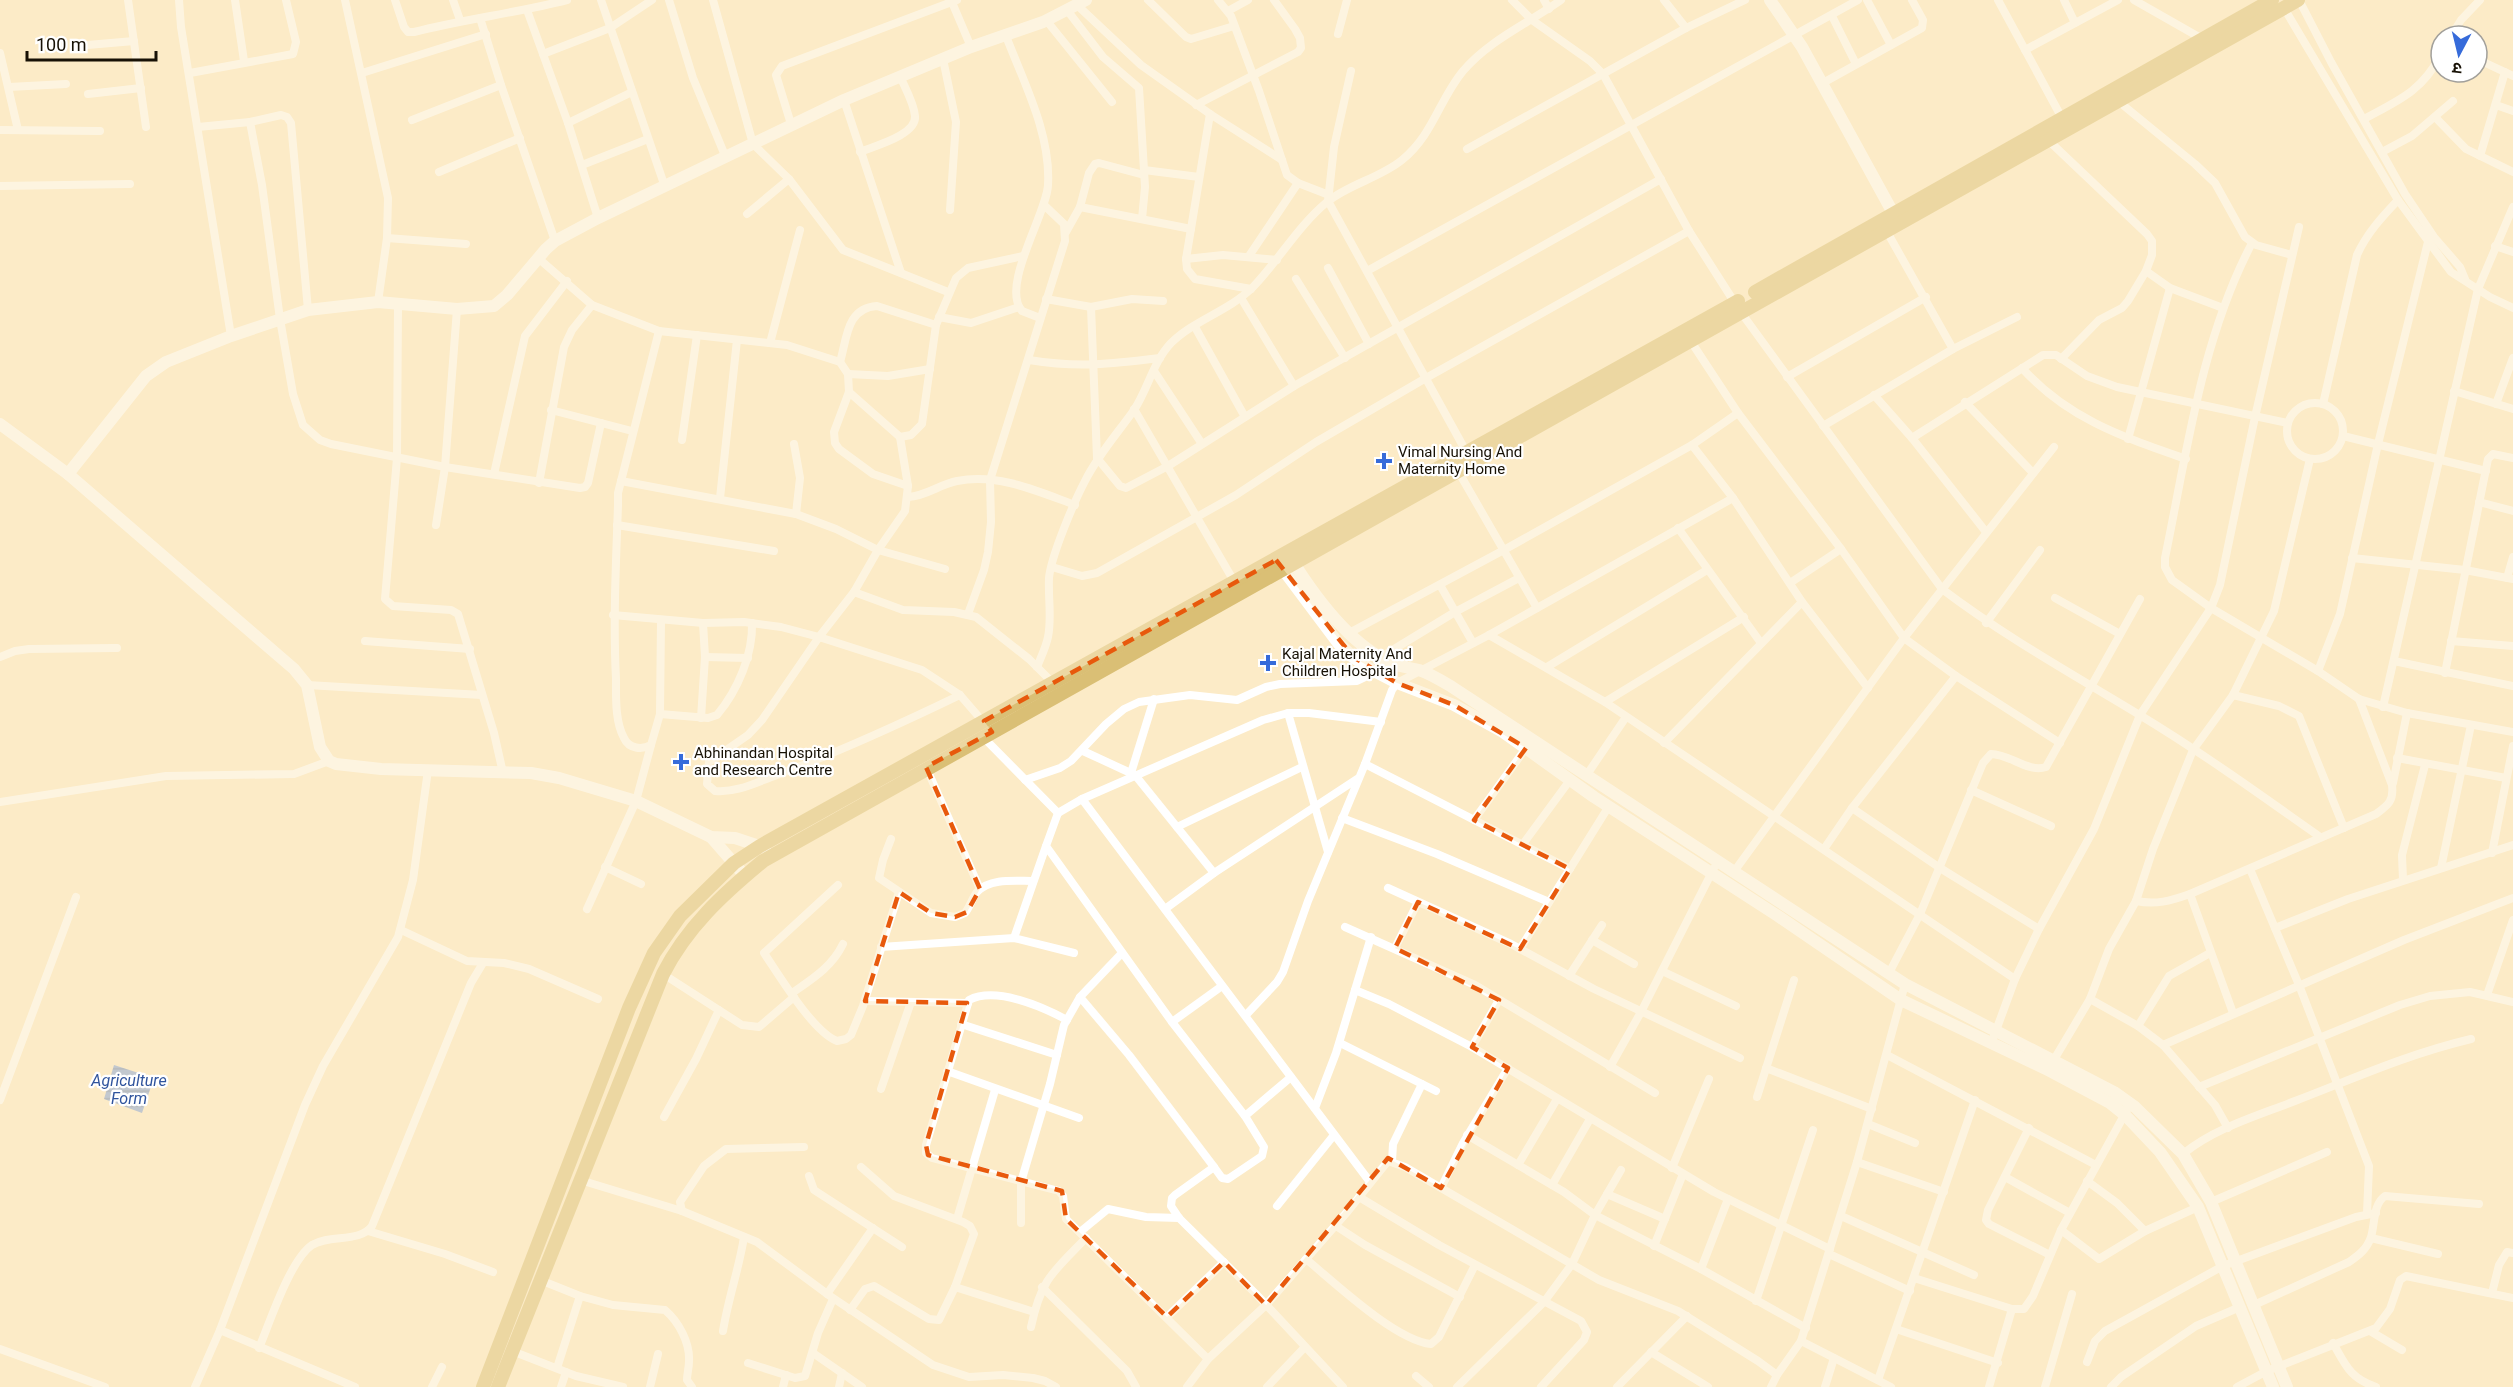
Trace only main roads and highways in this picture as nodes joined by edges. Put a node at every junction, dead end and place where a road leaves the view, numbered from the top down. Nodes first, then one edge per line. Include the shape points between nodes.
1 (2299, 0) edge
2 (2273, 3) edge
3 (1892, 222) junction
4 (1738, 307) junction
5 (1470, 458) junction
6 (1285, 561) junction
7 (1058, 689) junction
8 (986, 730) junction
9 (483, 1387) edge
10 (498, 1387) edge

1 - 2 main road
2 - 3 main road via 2063,120
2 - 3 main road via 2217,46
3 - 4 main road
4 - 5 main road
4 - 5 main road via 1690,340
5 - 6 main road
5 - 6 main road via 1458,471
6 - 7 main road
6 - 7 main road via 1235,583
7 - 8 main road
8 - 9 main road via 760,846 734,863 680,916 648,964 624,1019
8 - 10 main road via 776,853 723,894 675,950

